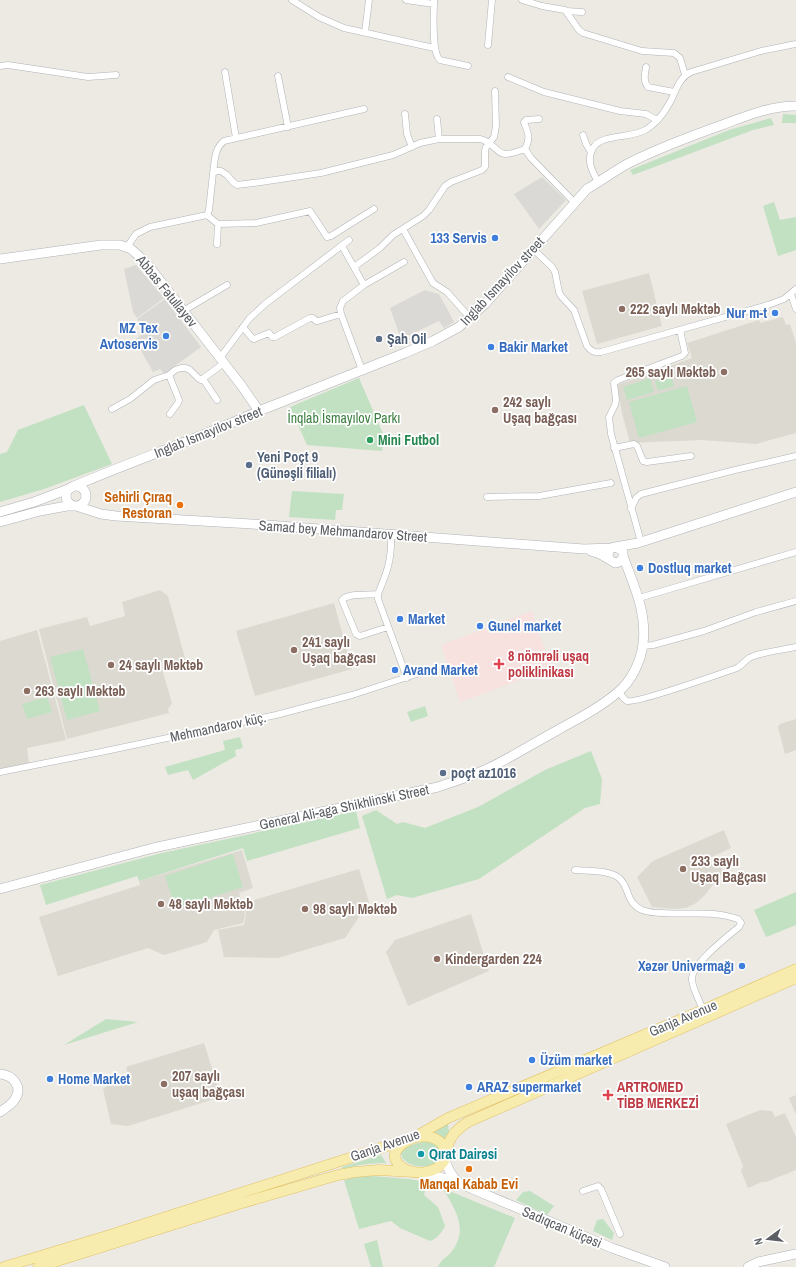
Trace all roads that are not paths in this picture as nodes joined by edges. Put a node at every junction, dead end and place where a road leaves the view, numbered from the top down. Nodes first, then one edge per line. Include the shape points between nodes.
1 (292, 0) edge
2 (369, 0) edge
3 (406, 0) edge
4 (492, 0) edge
5 (522, 0) edge
6 (434, 2) edge
7 (567, 11) junction
8 (582, 12) dead end
9 (365, 32) junction
10 (796, 44) edge
11 (488, 45) dead end
12 (434, 48) junction
13 (0, 66) edge
14 (468, 66) dead end
15 (646, 67) dead end
16 (225, 72) dead end
17 (685, 75) junction
18 (116, 76) dead end
19 (278, 76) dead end
20 (508, 77) dead end
21 (495, 92) dead end
22 (674, 92) junction
23 (796, 106) edge
24 (364, 109) dead end
25 (405, 114) dead end
26 (437, 119) dead end
27 (539, 119) dead end
28 (657, 120) junction
29 (288, 126) junction
30 (584, 135) dead end
31 (236, 138) junction
32 (439, 139) junction
33 (490, 143) junction
34 (412, 147) junction
35 (525, 149) junction
36 (591, 152) junction
37 (213, 172) junction
38 (598, 182) junction
39 (575, 203) junction
40 (374, 209) dead end
41 (207, 215) junction
42 (218, 224) junction
43 (403, 229) junction
44 (349, 240) dead end
45 (217, 244) dead end
46 (342, 246) junction
47 (127, 247) junction
48 (533, 249) junction
49 (0, 259) edge
50 (404, 262) dead end
51 (354, 267) junction
52 (228, 285) dead end
53 (364, 285) junction
54 (796, 289) edge
55 (791, 294) junction
56 (796, 309) edge
57 (183, 311) junction
58 (342, 314) junction
59 (470, 318) junction
60 (243, 327) junction
61 (680, 330) junction
62 (222, 360) junction
63 (362, 370) junction
64 (169, 375) junction
65 (203, 379) junction
66 (217, 400) dead end
67 (112, 410) dead end
68 (259, 411) junction
69 (170, 414) dead end
70 (614, 448) junction
71 (691, 456) dead end
72 (796, 456) edge
73 (104, 473) junction
74 (611, 483) dead end
75 (72, 487) junction
76 (796, 492) edge
77 (86, 495) junction
78 (487, 497) dead end
79 (76, 506) junction
80 (631, 509) junction
81 (0, 512) edge
82 (101, 514) junction
83 (0, 522) edge
84 (391, 535) junction
85 (640, 543) junction
86 (614, 547) junction
87 (584, 549) junction
88 (796, 552) edge
89 (623, 556) junction
90 (611, 561) junction
91 (631, 577) junction
92 (378, 594) junction
93 (639, 598) junction
94 (796, 601) edge
95 (388, 627) junction
96 (643, 646) junction
97 (796, 647) edge
98 (433, 670) dead end
99 (407, 678) junction
100 (619, 692) junction
101 (0, 772) edge
102 (575, 870) dead end
103 (0, 889) edge
104 (796, 969) edge
105 (796, 978) edge
106 (703, 1010) junction
107 (0, 1074) edge
108 (0, 1112) edge
109 (415, 1137) junction
110 (445, 1156) junction
111 (417, 1173) junction
112 (461, 1184) junction
113 (583, 1191) dead end
114 (620, 1234) dead end
115 (796, 1254) edge
116 (749, 1266) edge
117 (4, 1267) edge
118 (38, 1267) edge
119 (665, 1267) edge

1 - 9 street via 338,26
2 - 9 street
3 - 6 street
4 - 11 street
5 - 7 street
6 - 12 street
7 - 8 street
7 - 17 street via 583,34 642,51 670,52 678,55
9 - 12 street
10 - 17 street via 761,51
12 - 14 street via 440,60
13 - 18 street via 88,77
15 - 22 street via 644,80 648,87
16 - 31 street
17 - 22 street
19 - 29 street
20 - 28 street via 544,92 620,111 646,114
21 - 33 street via 496,126
22 - 28 street
23 - 38 main road, Inglab Ismayilov street via 761,111 685,138 628,164
24 - 29 street
25 - 34 street via 407,134
26 - 32 street
27 - 35 street via 524,122 529,137
28 - 36 street via 635,135 598,142
29 - 31 street
30 - 36 street
31 - 37 street via 220,144 216,151
32 - 33 street via 480,139
32 - 34 street
33 - 35 street via 500,153
33 - 43 street via 486,147 485,167 482,170 445,186 429,210
34 - 37 street via 393,155 320,173 261,182 237,185 221,171
35 - 39 street
36 - 38 street via 590,163
37 - 41 street
38 - 39 main road, Inglab Ismayilov street via 587,189
39 - 48 main road, Inglab Ismayilov street
40 - 42 street via 327,237 310,211 256,223
41 - 42 street
41 - 47 street via 150,228 136,234
42 - 45 street
43 - 51 street via 393,234 380,248
43 - 59 street via 433,283 447,292
44 - 46 street
46 - 51 street
46 - 60 street via 265,304
47 - 49 main road, Abbas Fətullayev via 101,245
47 - 57 main road, Abbas Fətullayev via 148,265
48 - 59 main road, Inglab Ismayilov street
48 - 61 street via 555,272 561,296 574,310 590,350 601,352
50 - 53 street
51 - 53 street
52 - 57 street
53 - 58 street via 343,301 340,308
54 - 55 street
55 - 56 street
55 - 61 street via 772,304
57 - 62 main road, Abbas Fətullayev
58 - 60 street via 318,321 310,318 275,337 270,333 254,339
58 - 63 street
59 - 63 main road, Inglab Ismayilov street via 444,335
60 - 62 street
61 - 70 street via 685,353 682,356 614,383 616,405 610,417
62 - 65 street
62 - 68 main road, Abbas Fətullayev
63 - 68 main road, Inglab Ismayilov street
64 - 65 street via 175,370 186,368
64 - 67 street via 154,380 130,400
64 - 69 street via 179,400
65 - 66 street
68 - 73 main road, Inglab Ismayilov street
70 - 71 street via 634,444 643,461 647,462
70 - 80 street
72 - 80 street via 641,494
73 - 75 main road, Inglab Ismayilov street
73 - 77 main road via 90,485
74 - 78 street via 539,496
75 - 77 main road via 80,487
75 - 79 main road via 67,493 67,499 70,504
75 - 81 main road
76 - 85 main road
77 - 79 main road via 82,504
77 - 82 main road via 90,504
79 - 82 main road, Samad bey Mehmandarov Street
79 - 83 main road via 40,511
80 - 85 street
82 - 84 main road, Samad bey Mehmandarov Street
84 - 87 main road, Samad bey Mehmandarov Street
84 - 92 street via 389,566
85 - 86 main road
85 - 89 main road
86 - 87 main road
86 - 89 main road via 620,549
86 - 90 main road via 608,554
87 - 90 main road
88 - 93 street
89 - 90 main road via 621,561
89 - 91 main road, General Ali-aga Shikhlinski Street
90 - 91 main road
91 - 93 main road, General Ali-aga Shikhlinski Street
92 - 95 street
92 - 95 street via 349,596 342,600 356,634 360,636
93 - 96 main road, General Ali-aga Shikhlinski Street via 644,622
94 - 96 street via 704,631
95 - 99 street
96 - 100 main road, General Ali-aga Shikhlinski Street via 635,669
97 - 100 street via 754,656 737,668 633,702 628,701
98 - 99 street, Mehmandarov küç.
99 - 101 street, Mehmandarov küç. via 276,714
100 - 103 main road, General Ali-aga Shikhlinski Street via 509,758 445,785 153,848
102 - 106 street via 602,872 620,878 631,901 647,911 703,913 738,919 741,923 739,928 711,951 693,974 692,981
104 - 106 main road, Ganja Avenue
105 - 110 main road, Ganja Avenue via 468,1122 450,1138
106 - 109 main road, Ganja Avenue via 448,1118
107 - 108 main road via 11,1077 18,1086 12,1104
109 - 110 main road via 436,1139 444,1145
109 - 111 main road via 401,1145 395,1155 402,1168
109 - 117 main road, Ganja Avenue
110 - 111 main road via 438,1167
110 - 112 main road via 450,1173
111 - 112 main road, Sadıqcan küçəsi
111 - 118 main road, Ganja Avenue via 378,1170 338,1175
112 - 119 main road, Sadıqcan küçəsi via 612,1248
113 - 114 street via 598,1186 601,1189
115 - 116 main road

